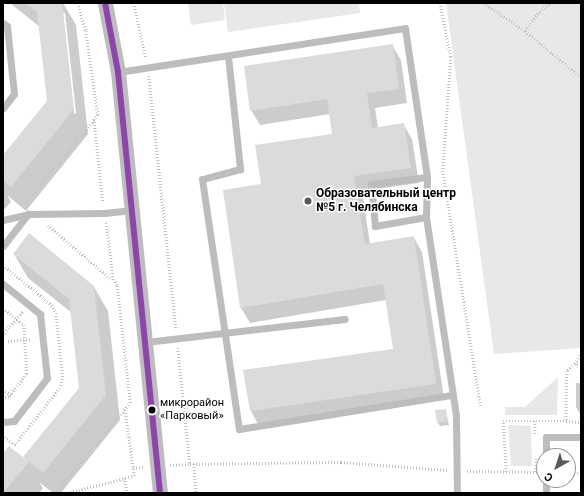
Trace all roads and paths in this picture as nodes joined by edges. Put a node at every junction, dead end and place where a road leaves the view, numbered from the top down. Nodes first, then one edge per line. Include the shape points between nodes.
1 (78, 3) edge
2 (105, 3) edge
3 (440, 3) edge
4 (484, 3) edge
5 (550, 3) edge
6 (3, 23) edge
7 (525, 32) junction
8 (228, 56) junction
9 (118, 72) junction
10 (581, 77) edge
11 (3, 108) edge
12 (94, 119) junction
13 (427, 177) junction
14 (133, 210) junction
15 (104, 213) junction
16 (32, 214) junction
17 (426, 217) junction
18 (13, 218) junction
19 (3, 220) edge
20 (3, 246) edge
21 (113, 280) junction
22 (3, 284) edge
23 (28, 304) junction
24 (3, 308) edge
25 (16, 319) junction
26 (344, 319) dead end
27 (4, 333) dead end
28 (225, 333) junction
29 (43, 338) junction
30 (25, 340) junction
31 (8, 341) dead end
32 (146, 342) junction
33 (581, 353) edge
34 (576, 364) junction
35 (581, 364) edge
36 (3, 389) edge
37 (11, 395) junction
38 (452, 396) junction
39 (3, 398) edge
40 (481, 407) dead end
41 (125, 410) junction
42 (3, 422) edge
43 (566, 422) junction
44 (581, 422) edge
45 (581, 437) edge
46 (546, 448) edge
47 (194, 464) dead end
48 (506, 472) dead end
49 (125, 478) junction
50 (55, 493) edge
51 (66, 493) edge
52 (127, 493) edge
53 (160, 493) edge
54 (196, 493) edge
55 (457, 493) edge

1 - 12 path via 88,39 98,115
2 - 9 street
3 - 40 path via 451,57 443,171
4 - 7 path
5 - 7 path via 537,14
6 - 11 lane via 7,26 14,94
7 - 10 path
8 - 9 lane
8 - 13 lane via 405,28
8 - 28 lane via 240,169 202,179
9 - 14 street
12 - 15 path
12 - 18 path
13 - 17 lane
13 - 17 lane via 371,184 375,226
14 - 15 lane
14 - 32 street
15 - 16 lane
15 - 21 path
16 - 18 lane
16 - 20 lane
16 - 21 path
17 - 38 lane
18 - 19 lane
21 - 41 path via 117,285 130,403
22 - 23 lane
23 - 25 path
23 - 29 lane via 40,314
24 - 25 path
25 - 27 path
25 - 30 path via 24,325
26 - 28 lane
28 - 32 lane
28 - 38 lane via 239,429
29 - 30 path
29 - 42 lane via 47,378 14,421
30 - 31 path
30 - 37 path via 27,374
32 - 53 street
33 - 34 path
34 - 35 path
34 - 43 path via 567,371
36 - 37 path
37 - 39 path
38 - 55 lane via 456,416
41 - 49 path via 134,476
41 - 50 path
43 - 44 path
43 - 48 path via 503,420
45 - 46 lane via 546,437
47 - 54 path
49 - 51 path
49 - 52 path

